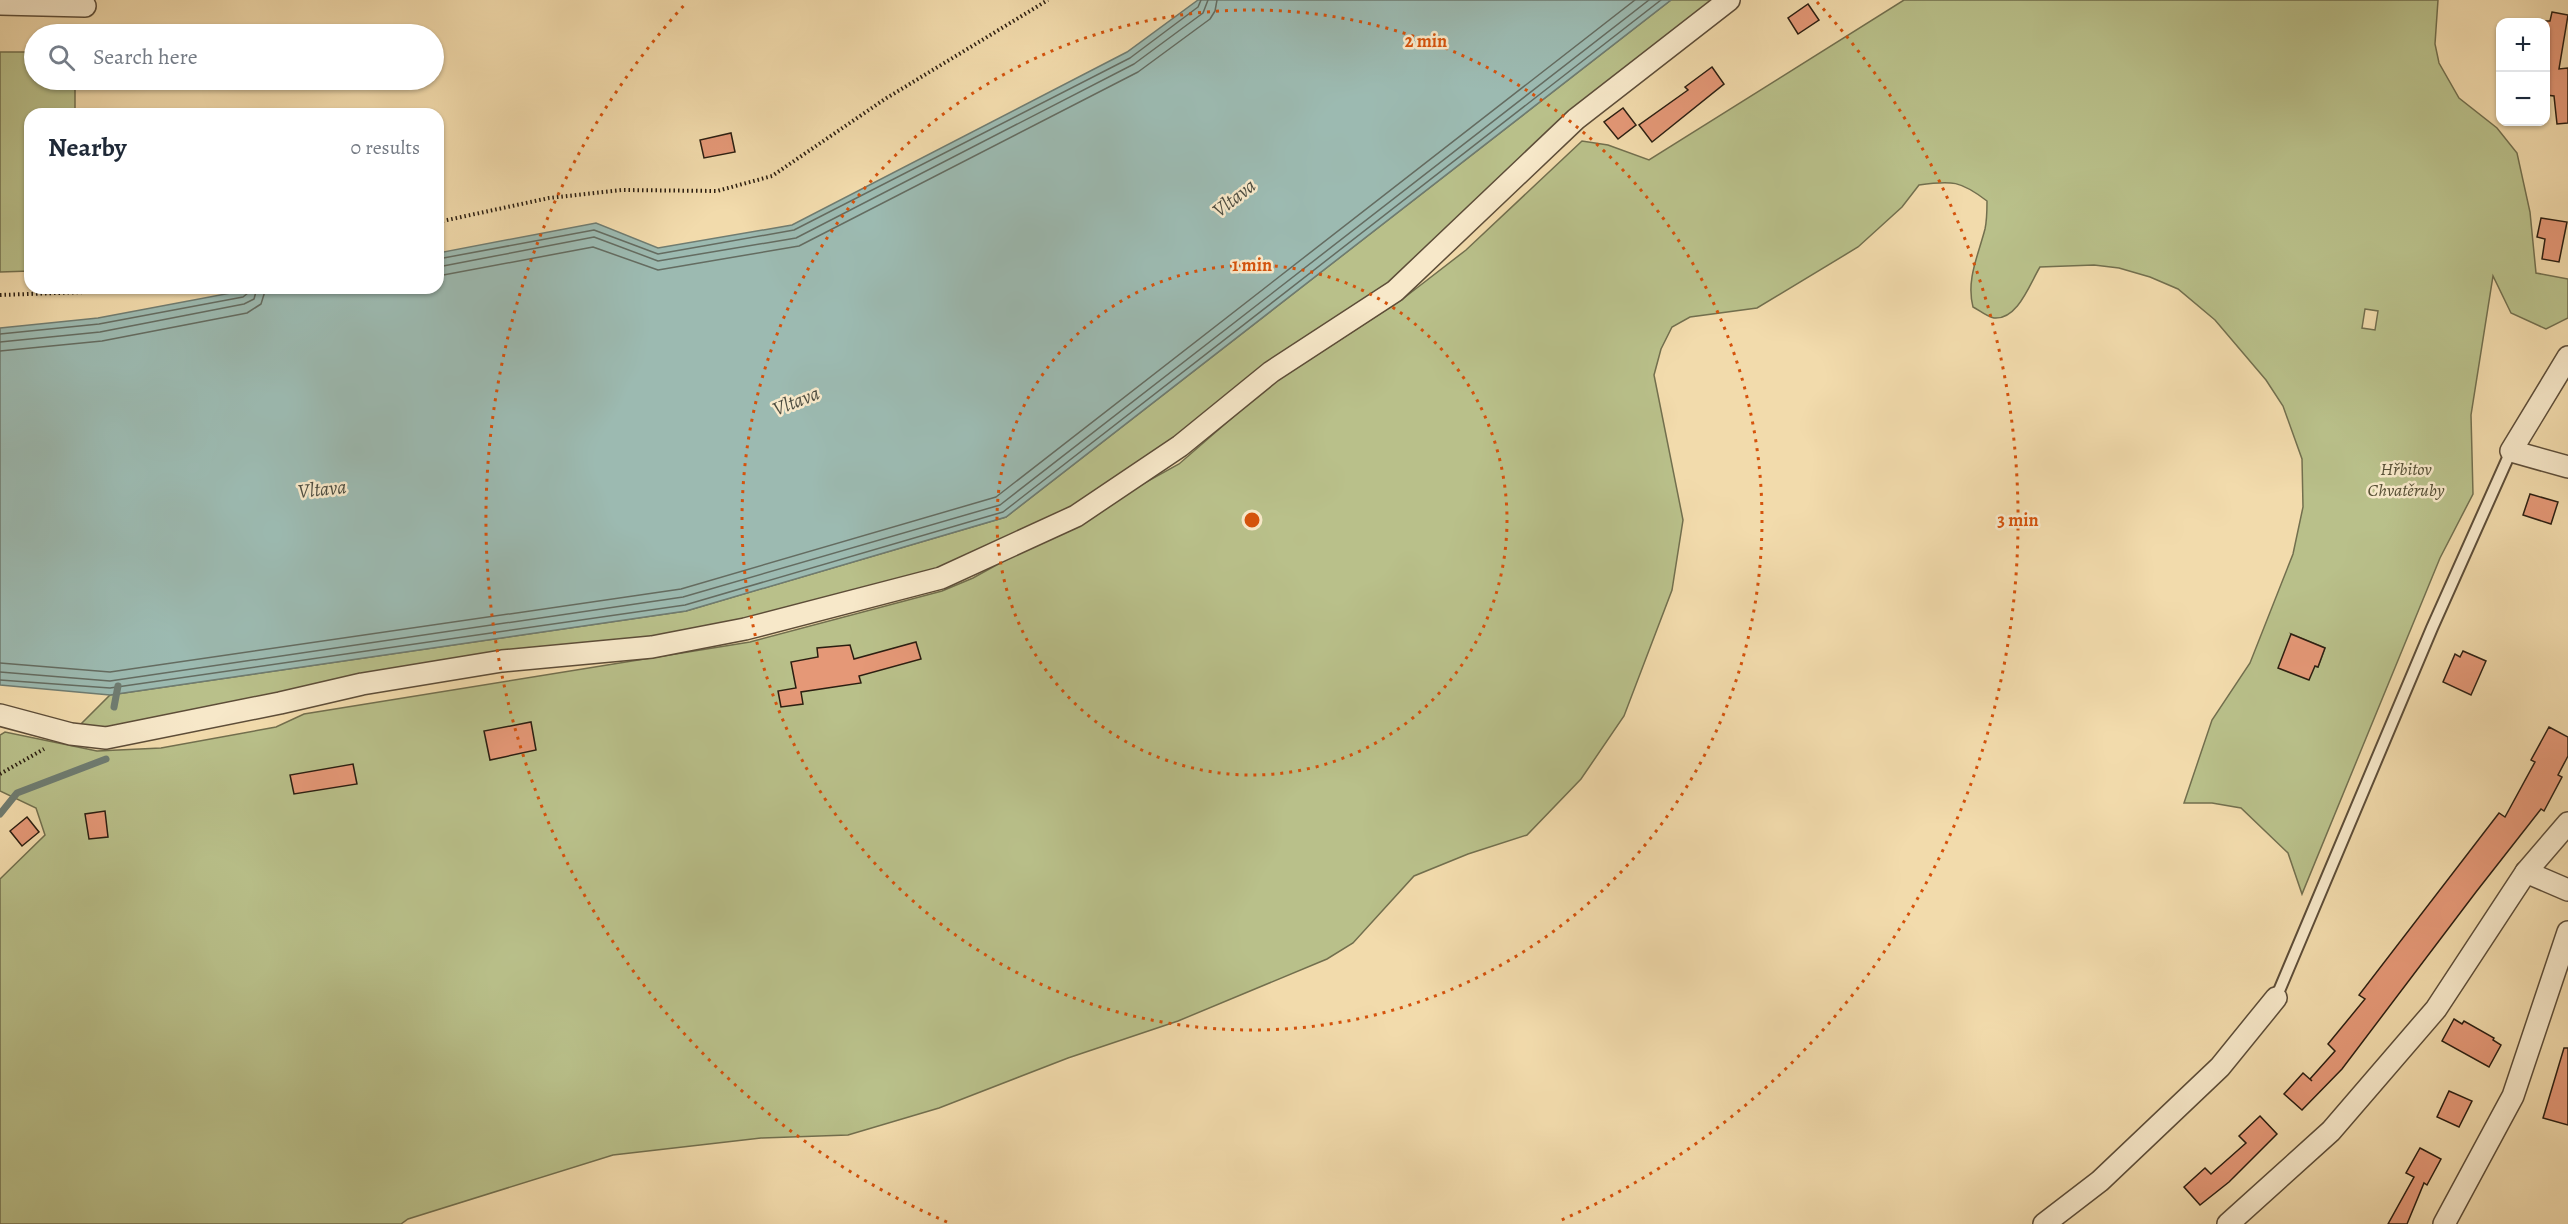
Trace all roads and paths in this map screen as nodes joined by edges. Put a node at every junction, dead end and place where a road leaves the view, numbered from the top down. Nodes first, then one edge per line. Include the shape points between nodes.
1 (1048, 0) edge
2 (1729, 0) edge
3 (0, 4) edge
4 (85, 6) dead end
5 (444, 221) edge
6 (42, 294) edge
7 (0, 296) edge
8 (2568, 357) edge
9 (2511, 451) junction
10 (2568, 467) edge
11 (0, 715) edge
12 (71, 734) junction
13 (0, 774) edge
14 (2568, 824) edge
15 (2526, 872) junction
16 (2568, 890) edge
17 (2568, 932) edge
18 (2276, 998) joint
19 (2044, 1224) edge
20 (2228, 1224) edge
21 (2444, 1224) edge

1 - 5 path via 885,99 772,176 717,191 622,190 549,198
2 - 12 street via 1576,119 1395,291 1270,372 1180,446 1076,516 941,578 745,629 652,647 502,661 374,682 106,738
3 - 4 street
6 - 7 path
8 - 9 street
9 - 10 street
9 - 18 lane
11 - 12 street
12 - 13 path
14 - 15 street
15 - 16 street
15 - 20 street via 2436,1008 2331,1131
17 - 21 street via 2513,1096
18 - 19 street via 2220,1067 2100,1181

